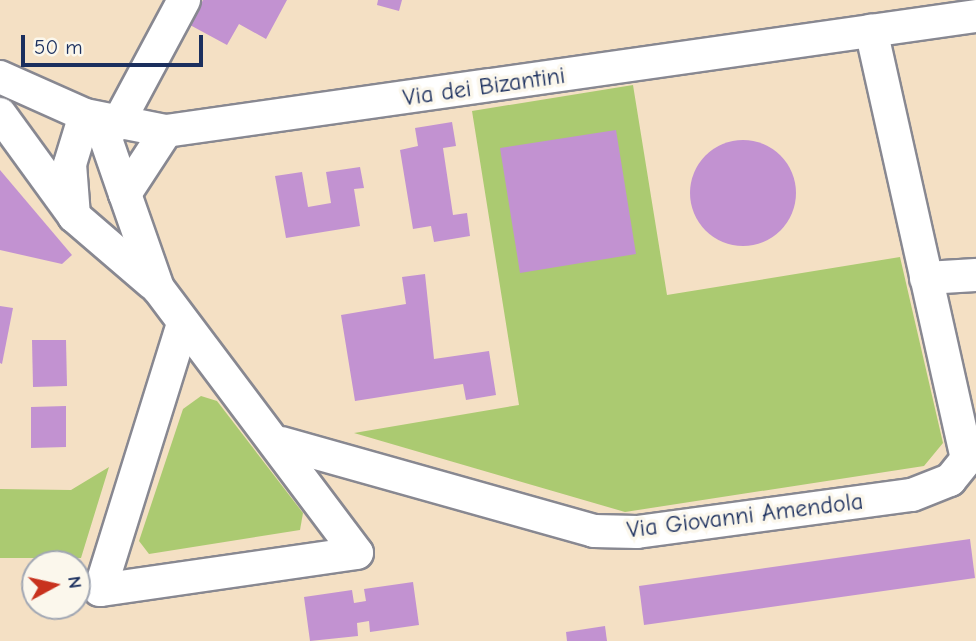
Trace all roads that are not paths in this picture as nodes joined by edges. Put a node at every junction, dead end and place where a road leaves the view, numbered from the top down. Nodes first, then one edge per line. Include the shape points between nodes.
1 (184, 0) edge
2 (976, 16) edge
3 (871, 31) junction
4 (0, 77) edge
5 (0, 114) edge
6 (101, 120) junction
7 (166, 131) junction
8 (125, 194) junction
9 (74, 216) junction
10 (976, 275) edge
11 (926, 278) junction
12 (158, 288) junction
13 (183, 324) junction
14 (281, 443) junction

1 - 6 street
2 - 3 street, Via dei Bizantini
3 - 7 street, Via dei Bizantini
3 - 11 street, Via Giovanni Amendola
4 - 6 street, Via dei Bizantini
5 - 9 street
6 - 7 street, Via dei Bizantini
6 - 8 street
6 - 9 street via 70,164
7 - 8 street
8 - 12 street
9 - 12 street
10 - 11 street
11 - 14 street, Via Giovanni Amendola via 967,459 950,480 912,495 637,532 594,531
12 - 13 street
13 - 14 street
13 - 14 street via 100,590 357,553

